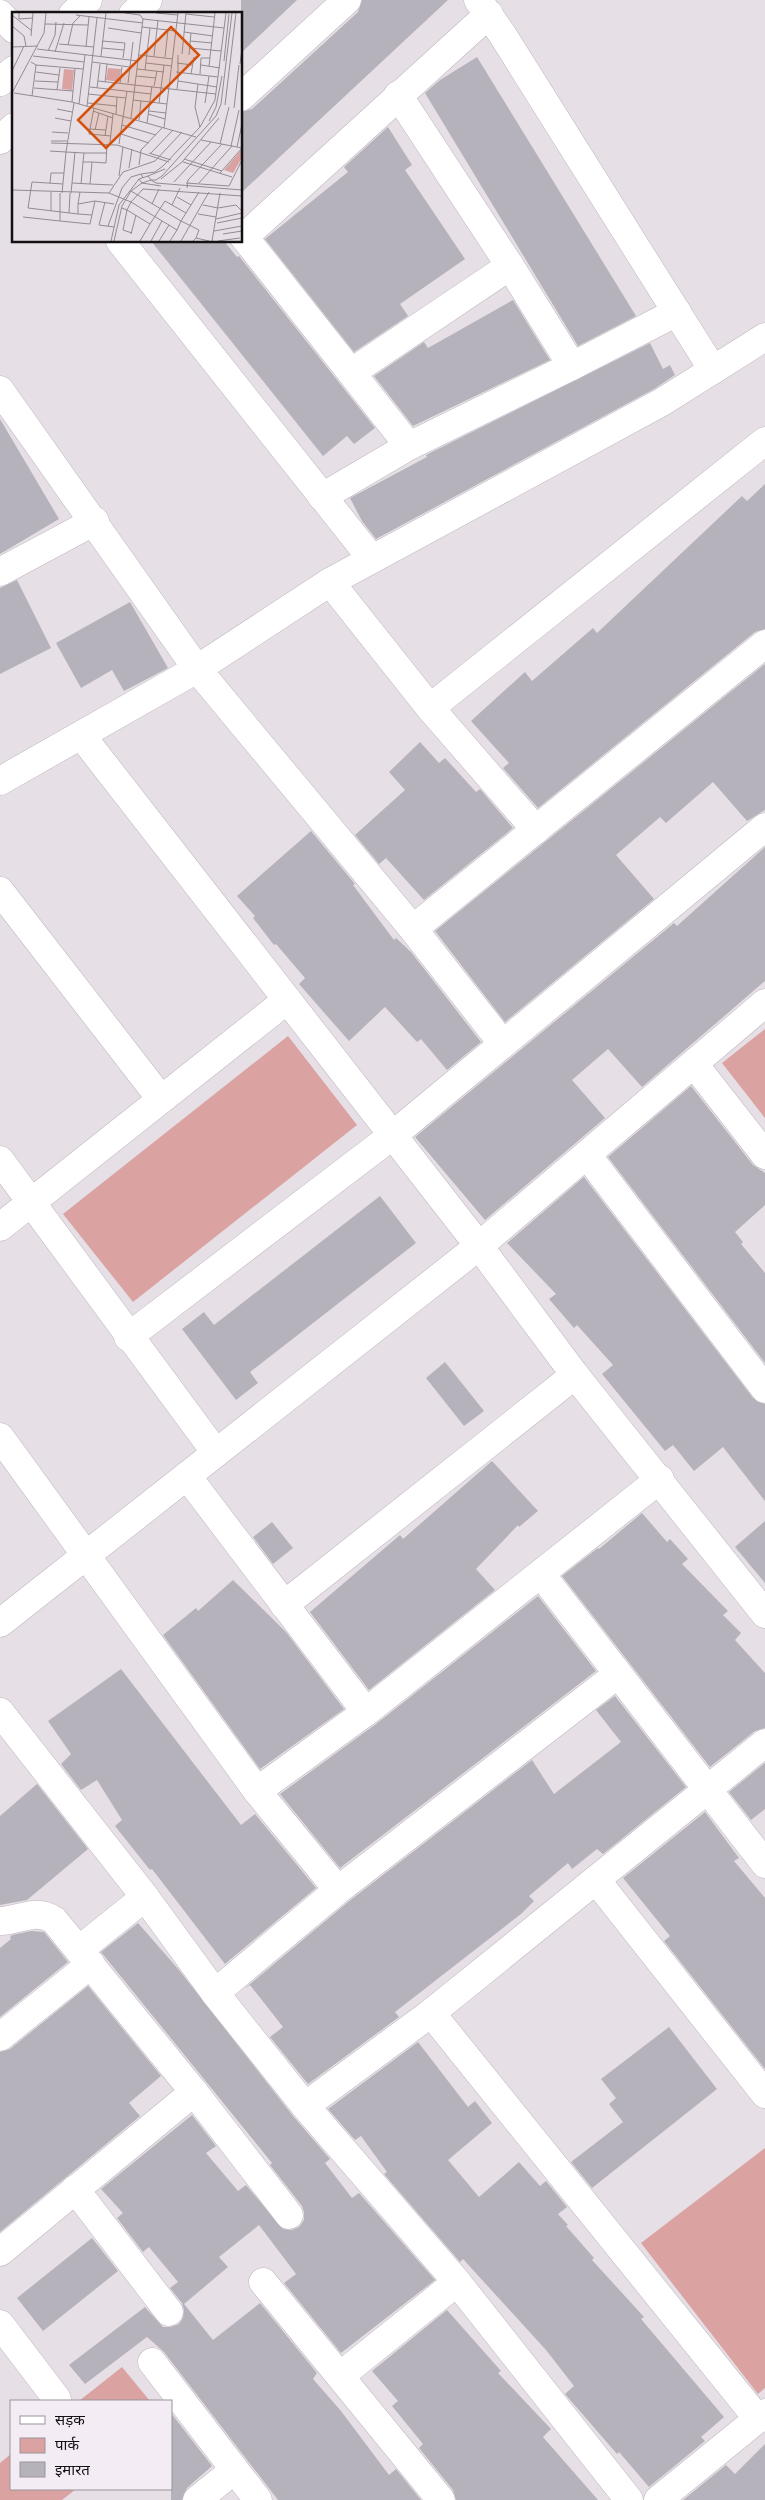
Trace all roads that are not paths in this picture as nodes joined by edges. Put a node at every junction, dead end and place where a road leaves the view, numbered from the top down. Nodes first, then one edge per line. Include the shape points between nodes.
1 (88, 0) edge
2 (148, 0) edge
3 (347, 0) edge
4 (483, 7) edge
5 (75, 12) edge
6 (135, 12) edge
7 (0, 14) edge
8 (12, 27) edge
9 (398, 95) junction
10 (242, 96) edge
11 (12, 129) edge
12 (0, 140) edge
13 (242, 235) edge
14 (121, 242) edge
15 (510, 266) junction
16 (676, 312) junction
17 (765, 338) edge
18 (572, 366) junction
19 (713, 370) junction
20 (352, 372) junction
21 (0, 390) edge
22 (765, 440) edge
23 (409, 446) junction
24 (322, 497) junction
25 (95, 521) junction
26 (372, 559) junction
27 (0, 572) edge
28 (330, 582) junction
29 (765, 644) edge
30 (197, 669) junction
31 (430, 708) junction
32 (81, 735) junction
33 (0, 781) edge
34 (765, 828) edge
35 (536, 830) junction
36 (0, 891) edge
37 (413, 929) junction
38 (287, 1000) junction
39 (765, 1004) edge
40 (503, 1044) junction
41 (694, 1064) junction
42 (161, 1100) junction
43 (393, 1136) junction
44 (765, 1154) edge
45 (587, 1155) junction
46 (0, 1160) edge
47 (32, 1202) junction
48 (0, 1228) edge
49 (478, 1246) junction
50 (128, 1337) junction
51 (575, 1374) junction
52 (765, 1388) edge
53 (0, 1437) edge
54 (216, 1453) junction
55 (187, 1476) junction
56 (660, 1479) junction
57 (87, 1554) junction
58 (541, 1574) junction
59 (761, 1602) edge
60 (284, 1605) junction
61 (0, 1623) edge
62 (618, 1674) junction
63 (0, 1712) edge
64 (366, 1712) junction
65 (765, 1743) edge
66 (708, 1790) junction
67 (258, 1792) junction
68 (765, 1864) edge
69 (596, 1880) junction
70 (338, 1890) junction
71 (145, 1898) junction
72 (0, 1921) edge
73 (85, 1957) junction
74 (215, 1993) junction
75 (431, 2013) junction
76 (0, 2037) edge
77 (194, 2092) junction
78 (765, 2094) edge
79 (305, 2106) junction
80 (75, 2189) junction
81 (290, 2215) dead end
82 (0, 2252) edge
83 (263, 2282) dead end
84 (457, 2282) junction
85 (169, 2312) dead end
86 (0, 2324) edge
87 (152, 2362) dead end
88 (340, 2376) junction
89 (57, 2399) dead end
90 (761, 2416) edge
91 (234, 2470) junction
92 (197, 2500) edge
93 (258, 2500) edge
94 (441, 2500) edge
95 (629, 2500) edge
96 (658, 2500) edge

1 - 5 street
2 - 6 street
3 - 10 street
4 - 9 street
4 - 16 street
7 - 8 street
9 - 13 street
9 - 15 street
11 - 12 street
13 - 20 street
14 - 24 street
15 - 18 street
15 - 20 street
16 - 18 street
16 - 19 street
17 - 19 street
18 - 23 street
19 - 26 street via 662,402
20 - 23 street
21 - 25 street
22 - 31 street
23 - 24 street
24 - 26 street
25 - 27 street
25 - 30 street
26 - 28 street
28 - 30 street
28 - 31 street
29 - 35 street
30 - 32 street
30 - 37 street
31 - 35 street
32 - 33 street
32 - 38 street
34 - 40 street
35 - 37 street
36 - 42 street
37 - 40 street
38 - 42 street
38 - 43 street
39 - 41 street
40 - 43 street
41 - 44 street
41 - 45 street
42 - 47 street
43 - 49 street
43 - 50 street
45 - 49 street
45 - 52 street
46 - 47 street
47 - 48 street
47 - 50 street
49 - 51 street
49 - 54 street
50 - 54 street
51 - 56 street
51 - 60 street
53 - 57 street
54 - 55 street
55 - 57 street
55 - 60 street
56 - 58 street
56 - 59 street
57 - 61 street
57 - 67 street
58 - 62 street
58 - 64 street
60 - 64 street
62 - 66 street
62 - 70 street
63 - 71 street
64 - 67 street
65 - 66 street
66 - 68 street
66 - 69 street
67 - 70 street
69 - 75 street
69 - 78 street
70 - 74 street
71 - 73 street
71 - 74 street
72 - 73 street via 38,1913 46,1915
73 - 76 street
73 - 77 street
74 - 79 street
75 - 79 street
75 - 90 street
77 - 80 street
77 - 81 street
79 - 84 street
80 - 82 street
80 - 85 street
83 - 88 street
84 - 88 street
84 - 95 street
86 - 89 street
87 - 91 street
88 - 94 street
90 - 96 street
91 - 92 street
91 - 93 street

